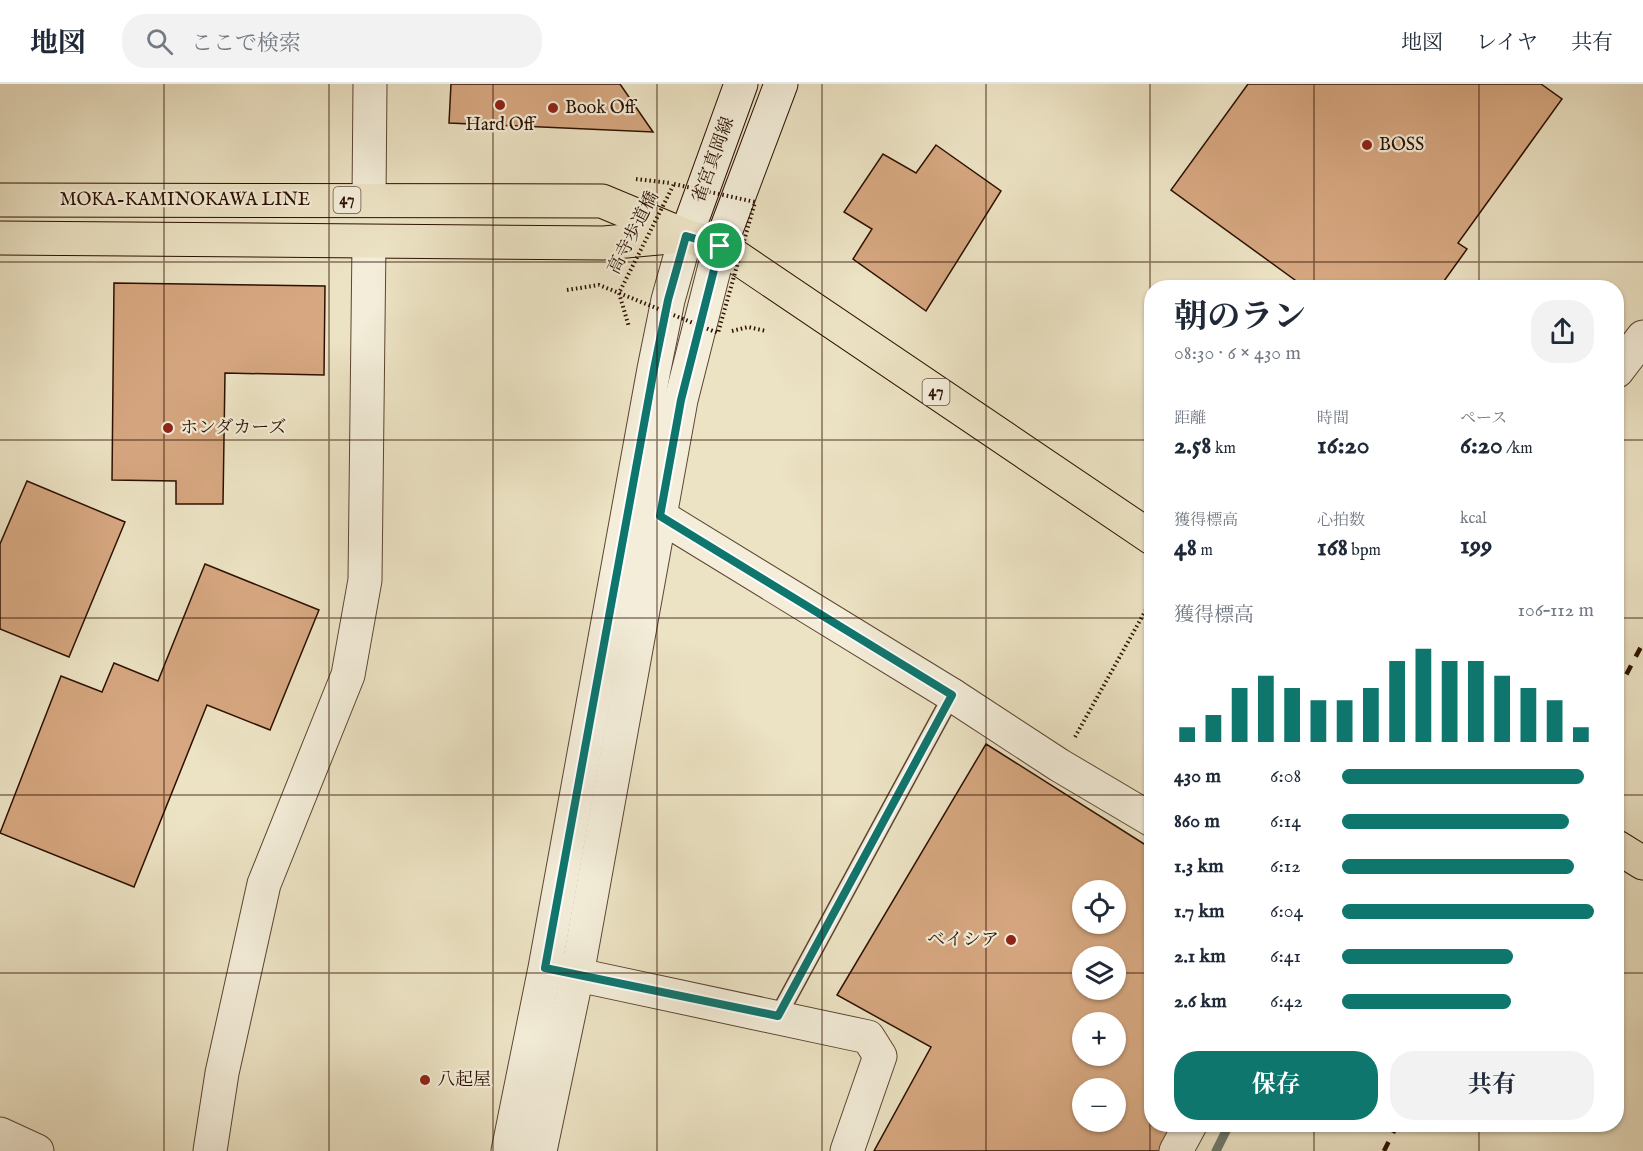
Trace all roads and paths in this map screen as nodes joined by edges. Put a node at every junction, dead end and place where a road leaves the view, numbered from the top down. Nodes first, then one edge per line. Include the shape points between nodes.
1 (370, 84) edge
2 (741, 84) edge
3 (781, 84) edge
4 (679, 174) dead end
5 (631, 178) dead end
6 (674, 184) junction
7 (369, 200) junction
8 (0, 201) edge
9 (686, 236) junction
10 (0, 238) edge
11 (369, 242) junction
12 (720, 246) junction
13 (567, 290) dead end
14 (619, 293) junction
15 (630, 329) dead end
16 (1643, 337) edge
17 (1624, 362) edge
18 (660, 516) junction
19 (1144, 533) edge
20 (1144, 613) edge
21 (952, 695) junction
22 (1059, 765) junction
23 (1144, 815) edge
24 (1624, 851) edge
25 (1643, 863) edge
26 (545, 968) junction
27 (577, 975) junction
28 (778, 1016) junction
29 (1186, 1132) edge
30 (0, 1134) edge
31 (37, 1151) edge
32 (210, 1151) edge
33 (508, 1151) edge
34 (540, 1151) edge
35 (848, 1151) edge
36 (1176, 1151) edge

1 - 7 street
2 - 9 street, 雀宮真岡線
3 - 12 street, 雀宮真岡線
4 - 6 path
5 - 6 path
6 - 14 path, 高寺歩道橋, bridge
6 - 14 path, 高寺歩道橋, bridge via 755,202 718,333
7 - 8 main road, MOKA-KAMINOKAWA LINE / 47
7 - 9 main road, MOKA-KAMINOKAWA LINE / 47 via 602,201
9 - 11 main road, MOKA-KAMINOKAWA LINE / 47 via 604,243
9 - 12 main road, MOKA-KAMINOKAWA LINE / 47
9 - 26 street, 雀宮真岡線 via 654,369
10 - 11 main road, MOKA-KAMINOKAWA LINE / 47
11 - 32 street via 365,580 348,675 264,884 222,1073
12 - 18 street, 雀宮真岡線 via 681,400
12 - 19 main road, MOKA-KAMINOKAWA LINE / 47
13 - 14 path via 599,285
14 - 15 path
16 - 17 street
18 - 21 street
18 - 27 street, 雀宮真岡線
20 - 22 path
21 - 22 street
21 - 28 lane
22 - 23 street
24 - 25 main road
26 - 27 street
26 - 33 street, 雀宮真岡線
27 - 28 street
27 - 34 street, 雀宮真岡線
28 - 35 street via 868,1037 880,1056
29 - 36 street
30 - 31 street

